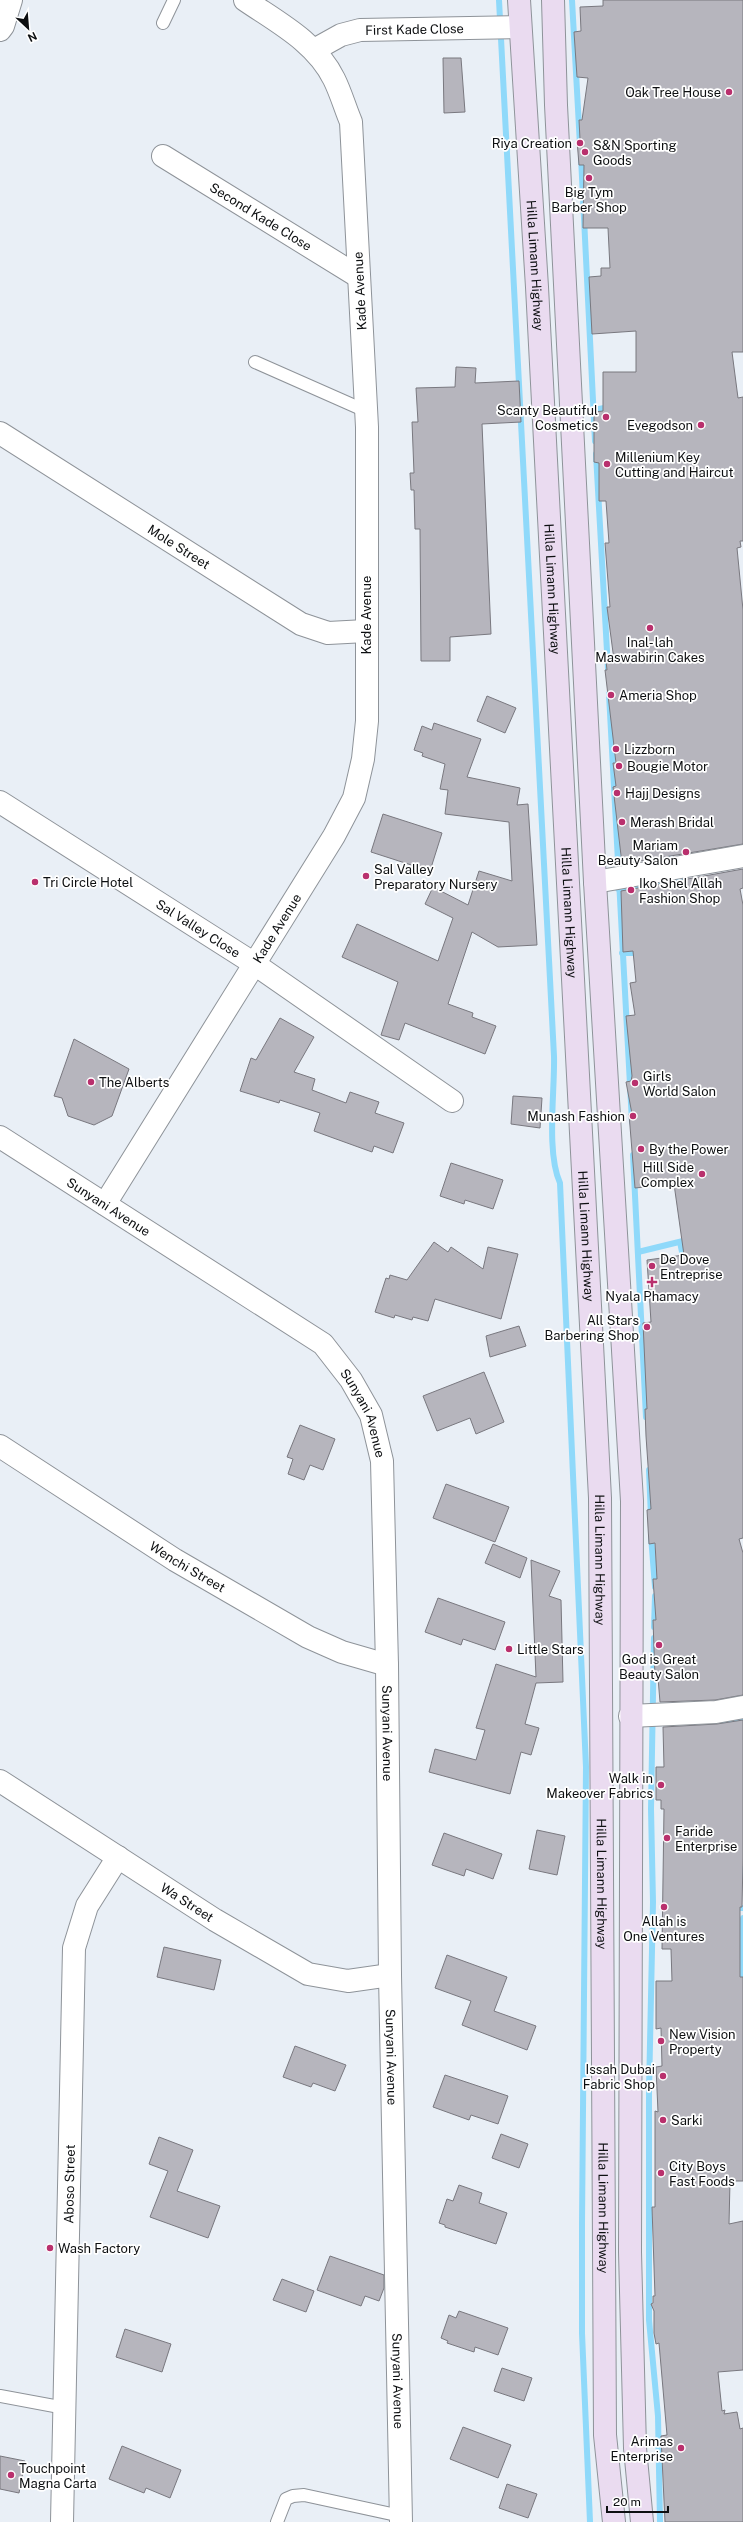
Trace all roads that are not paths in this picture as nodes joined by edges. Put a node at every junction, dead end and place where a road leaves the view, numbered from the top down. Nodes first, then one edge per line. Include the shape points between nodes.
1 (11, 0) edge
2 (174, 0) edge
3 (245, 0) edge
4 (519, 0) edge
5 (553, 0) edge
6 (163, 23) dead end
7 (520, 27) junction
8 (0, 30) edge
9 (314, 50) junction
10 (163, 156) dead end
11 (359, 277) junction
12 (255, 362) dead end
13 (366, 411) junction
14 (0, 433) edge
15 (366, 631) junction
16 (0, 802) edge
17 (743, 856) edge
18 (595, 882) junction
19 (253, 963) junction
20 (452, 1101) dead end
21 (0, 1137) edge
22 (105, 1204) junction
23 (0, 1446) edge
24 (387, 1664) junction
25 (743, 1707) edge
26 (630, 1716) junction
27 (0, 1782) edge
28 (118, 1857) junction
29 (390, 1975) junction
30 (0, 2396) edge
31 (65, 2408) junction
32 (401, 2519) edge
33 (62, 2522) edge
34 (277, 2522) edge
35 (614, 2522) edge
36 (642, 2522) edge

1 - 8 street
2 - 6 lane
3 - 9 street, Kade Avenue via 296,34
4 - 7 main road, Hilla Limann Highway
5 - 18 main road, Hilla Limann Highway
7 - 9 street, First Kade Close via 360,30 341,35
7 - 35 main road, Hilla Limann Highway via 537,287 600,1498 605,2435
9 - 11 street, Kade Avenue via 334,78 351,122
10 - 11 street, Second Kade Close
11 - 13 street, Kade Avenue
12 - 13 lane
13 - 15 street, Kade Avenue
14 - 15 street, Mole Street via 301,624 328,633
15 - 19 street, Kade Avenue via 367,721 364,759 354,798 334,836
16 - 19 street, Sal Valley Close
17 - 18 street
18 - 26 main road, Hilla Limann Highway via 632,1501
19 - 20 street, Sal Valley Close
19 - 22 street, Kade Avenue
21 - 22 street, Sunyani Avenue
22 - 24 street, Sunyani Avenue via 323,1344 351,1380 371,1415 382,1461
23 - 24 street, Wenchi Street via 175,1560 308,1637 342,1652
24 - 29 street, Sunyani Avenue
25 - 26 street via 716,1712
26 - 36 main road, Hilla Limann Highway via 630,2252 635,2448
27 - 28 street, Wa Street
28 - 29 street, Wa Street via 215,1920 308,1974 348,1981
28 - 31 street, Aboso Street via 87,1906 74,1948
29 - 32 street, Sunyani Avenue
30 - 31 lane
31 - 33 street, Aboso Street
32 - 34 lane via 304,2495 286,2499

